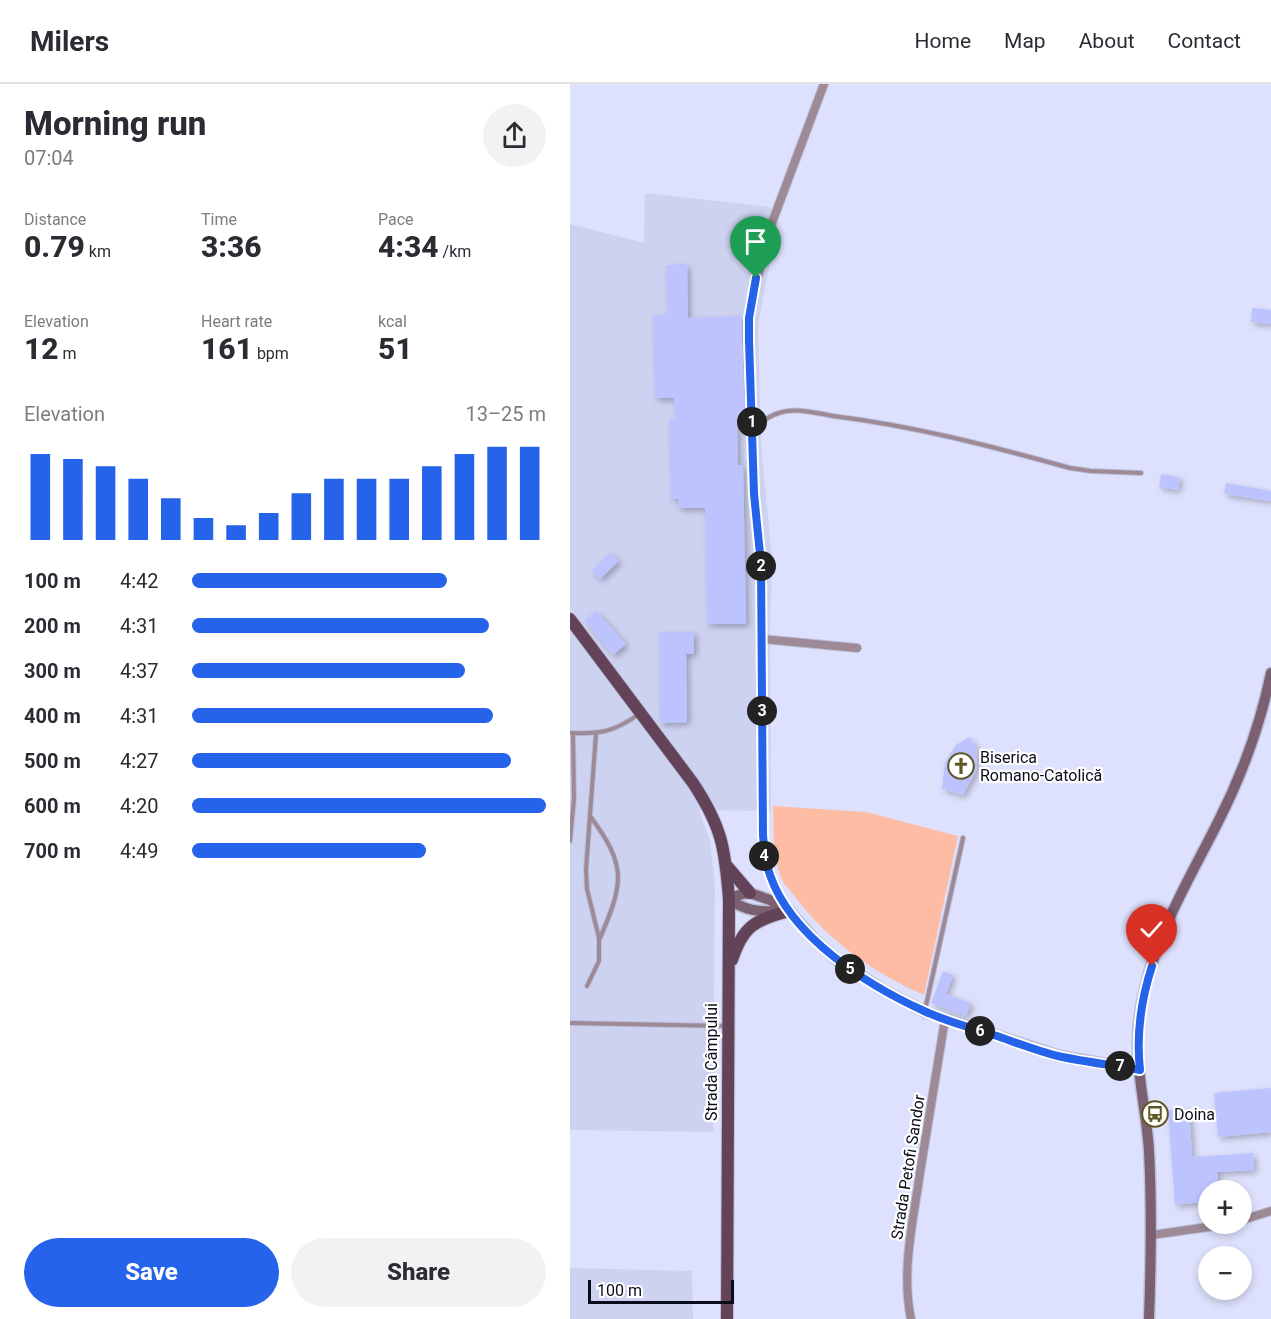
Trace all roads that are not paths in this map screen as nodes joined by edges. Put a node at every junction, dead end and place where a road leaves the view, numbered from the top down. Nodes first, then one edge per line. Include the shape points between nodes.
1 (824, 84) edge
2 (752, 431) junction
3 (1141, 473) dead end
4 (570, 620) edge
5 (762, 639) junction
6 (857, 648) dead end
7 (1271, 673) edge
8 (640, 713) junction
9 (571, 733) edge
10 (596, 734) junction
11 (590, 816) junction
12 (963, 838) dead end
13 (570, 842) edge
14 (726, 865) junction
15 (750, 893) junction
16 (729, 899) junction
17 (789, 911) junction
18 (600, 938) junction
19 (728, 972) junction
20 (587, 986) dead end
21 (925, 1012) junction
22 (945, 1019) junction
23 (570, 1023) edge
24 (727, 1026) junction
25 (1140, 1070) junction
26 (1271, 1211) edge
27 (1252, 1217) edge
28 (1198, 1228) edge
29 (1152, 1235) junction
30 (727, 1319) edge
31 (911, 1319) edge
32 (1149, 1319) edge

1 - 2 street via 766,236 756,278 749,318
2 - 3 lane via 764,420 790,410 937,433 1070,468
2 - 5 street
4 - 8 main road, Strada Câmpului
5 - 6 street
5 - 17 street via 764,856 773,884
7 - 25 main road via 1248,754 1152,966 1140,1017
8 - 10 lane via 616,729
8 - 14 main road, Strada Câmpului via 709,808
9 - 10 lane
9 - 13 lane via 574,799
10 - 11 lane
11 - 18 lane via 586,879
11 - 18 lane via 608,841 619,882
12 - 21 lane
14 - 15 main road
14 - 16 main road, Strada Câmpului
15 - 16 main road
15 - 17 main road
16 - 17 main road via 753,911
16 - 19 main road, Strada Câmpului
17 - 19 main road via 757,921 747,929
17 - 21 main road via 837,960
18 - 20 lane via 599,961
19 - 24 main road, Strada Câmpului
21 - 22 main road
22 - 25 main road via 1059,1056
22 - 31 street, Strada Petofi Sandor via 911,1234 907,1273
23 - 24 lane
24 - 30 main road, Strada Câmpului
25 - 29 main road via 1149,1149
26 - 27 street
28 - 29 street
29 - 32 main road

